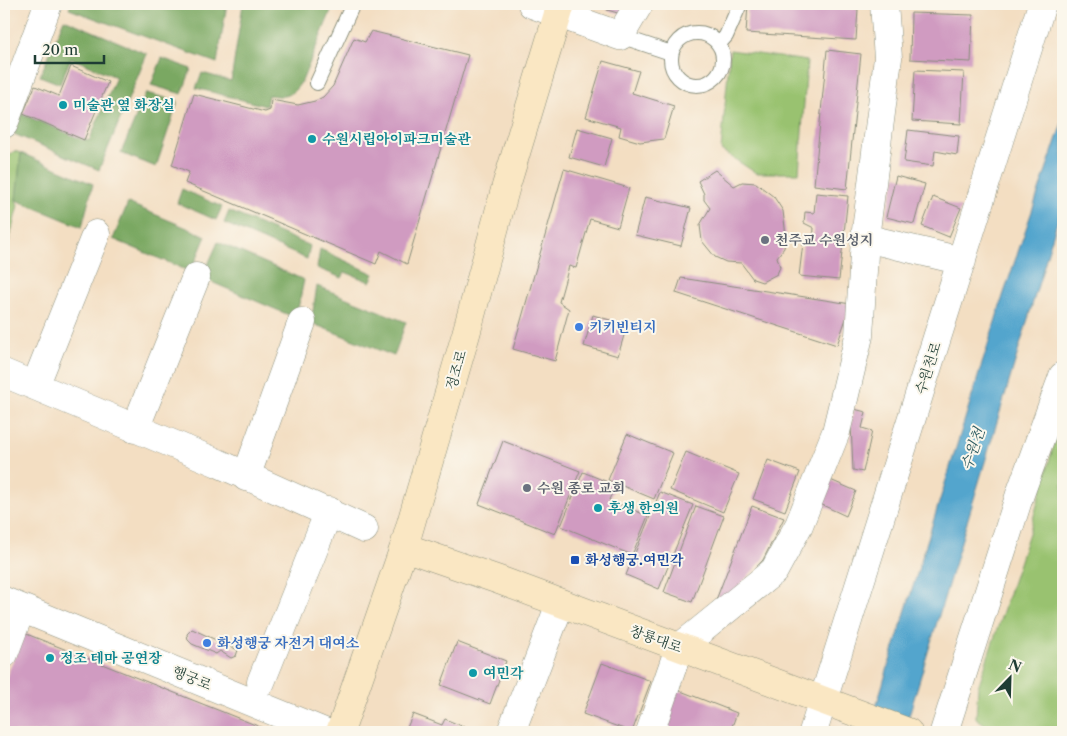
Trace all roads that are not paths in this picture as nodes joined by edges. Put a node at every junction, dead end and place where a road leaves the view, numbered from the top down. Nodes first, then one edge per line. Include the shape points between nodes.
1 (48, 4) edge
2 (353, 4) edge
3 (532, 4) edge
4 (639, 4) edge
5 (740, 4) edge
6 (884, 4) edge
7 (1042, 4) edge
8 (560, 9) edge
9 (620, 36) junction
10 (719, 44) junction
11 (671, 52) junction
12 (317, 83) dead end
13 (4, 124) edge
14 (96, 234) dead end
15 (865, 238) junction
16 (962, 261) junction
17 (196, 277) dead end
18 (302, 322) dead end
19 (4, 373) edge
20 (1063, 376) edge
21 (35, 386) junction
22 (135, 429) junction
23 (246, 477) junction
24 (329, 511) junction
25 (364, 529) dead end
26 (404, 547) junction
27 (560, 604) junction
28 (13, 605) edge
29 (679, 648) junction
30 (4, 654) edge
31 (261, 682) dead end
32 (823, 701) junction
33 (324, 732) edge
34 (340, 732) edge
35 (511, 732) edge
36 (650, 732) edge
37 (813, 732) edge
38 (908, 732) edge
39 (944, 732) edge

1 - 13 street
2 - 12 lane
3 - 8 street
4 - 9 street
5 - 10 lane
6 - 15 street via 888,58
7 - 16 street, 수원천로
8 - 9 street
8 - 26 street, 정조로 via 506,186
9 - 11 lane
10 - 11 lane via 705,34 688,34 680,38
10 - 11 lane via 723,52 722,69 702,85 693,85 678,77
14 - 21 street
15 - 16 street
15 - 29 street via 859,336 836,432 799,525 774,571
16 - 32 street, 수원천로
17 - 22 street
18 - 23 street
19 - 21 street
20 - 39 street via 1020,494
21 - 22 street
22 - 23 street
23 - 24 street
24 - 25 street
24 - 31 street
26 - 27 street, 창룡대로
26 - 34 street, 정조로
27 - 29 street, 창룡대로
27 - 35 street
28 - 30 street
28 - 33 street, 행궁로
29 - 32 street, 창룡대로
29 - 36 street
32 - 37 street, 수원천로
32 - 38 street, 창룡대로

